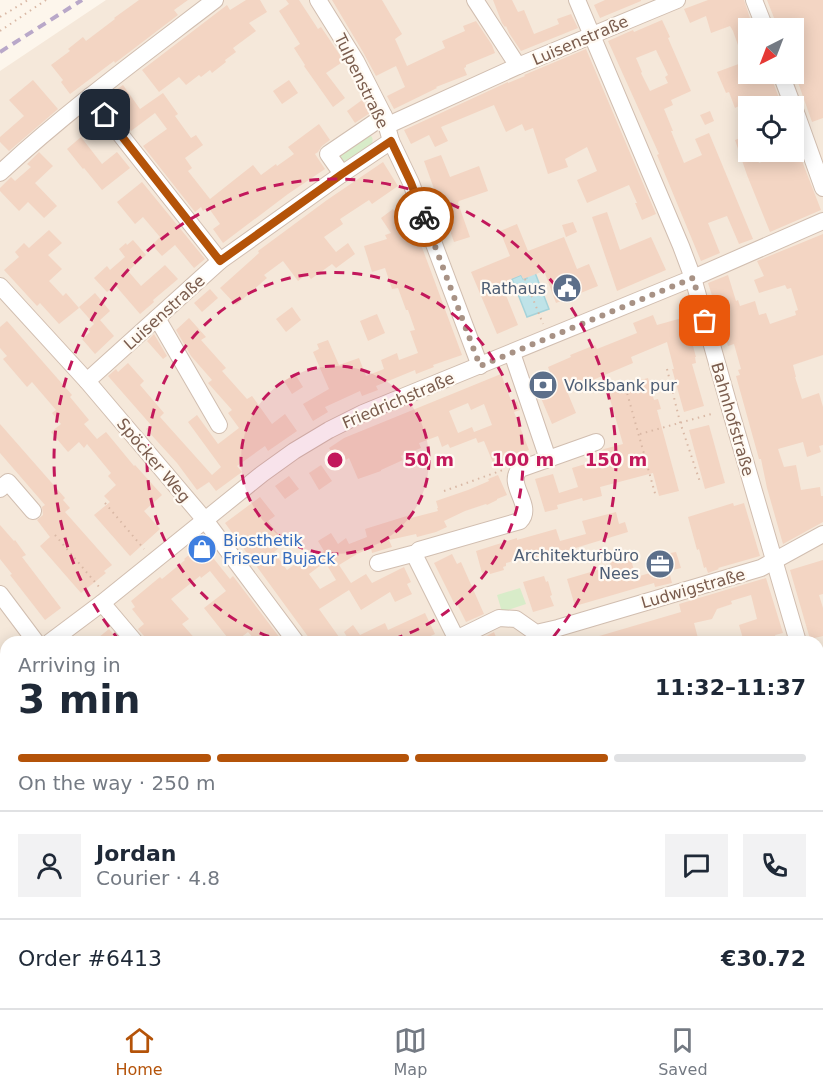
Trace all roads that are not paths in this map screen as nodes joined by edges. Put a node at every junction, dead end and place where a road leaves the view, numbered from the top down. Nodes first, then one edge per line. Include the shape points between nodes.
1 (215, 0) edge
2 (318, 0) edge
3 (476, 0) edge
4 (577, 0) edge
5 (677, 0) edge
6 (754, 0) edge
7 (761, 18) edge
8 (592, 36) junction
9 (518, 66) junction
10 (90, 96) junction
11 (387, 128) junction
12 (804, 137) edge
13 (0, 173) edge
14 (342, 174) junction
15 (823, 188) edge
16 (823, 221) edge
17 (220, 261) junction
18 (693, 278) junction
19 (0, 286) edge
20 (157, 318) junction
21 (512, 353) junction
22 (480, 366) junction
23 (87, 381) junction
24 (219, 425) dead end
25 (596, 442) dead end
26 (548, 459) junction
27 (3, 481) edge
28 (33, 511) dead end
29 (205, 520) junction
30 (823, 534) edge
31 (416, 553) junction
32 (775, 561) junction
33 (378, 563) dead end
34 (0, 594) edge
35 (105, 601) junction
36 (560, 635) edge
37 (32, 636) edge
38 (58, 636) edge
39 (131, 636) edge
40 (292, 636) edge
41 (454, 636) edge
42 (465, 636) edge
43 (796, 636) edge

1 - 10 street
2 - 11 street, Tulpenstraße via 356,61
3 - 9 street
4 - 8 street, Bahnhofstraße
5 - 8 street, Luisenstraße
6 - 7 street
8 - 9 street, Luisenstraße
8 - 18 street, Bahnhofstraße
9 - 11 street, Luisenstraße
10 - 13 street
10 - 17 street
11 - 14 street, Luisenstraße
11 - 14 street via 328,154
11 - 22 street, Tulpenstraße
12 - 15 street
14 - 17 street, Luisenstraße
16 - 18 street, Friedrichstraße
17 - 20 street, Luisenstraße
18 - 21 street, Friedrichstraße
18 - 32 street, Bahnhofstraße
19 - 23 street, Spöcker Weg
20 - 23 street, Luisenstraße
20 - 24 street
21 - 22 street, Friedrichstraße
21 - 26 street
22 - 29 street, Friedrichstraße via 329,430 278,463
23 - 29 street, Spöcker Weg
25 - 26 street
26 - 31 street via 517,472 515,478 525,511 520,521
27 - 28 street
29 - 35 street, Friedrichstraße
29 - 40 street, Spöcker Weg
30 - 32 street, Ludwigstraße
31 - 33 street
31 - 41 street
32 - 36 street, Ludwigstraße
32 - 43 street, Bahnhofstraße
34 - 37 street
35 - 38 street, Friedrichstraße
35 - 39 street
36 - 42 street, Ludwigstraße via 536,633 516,619 499,618

